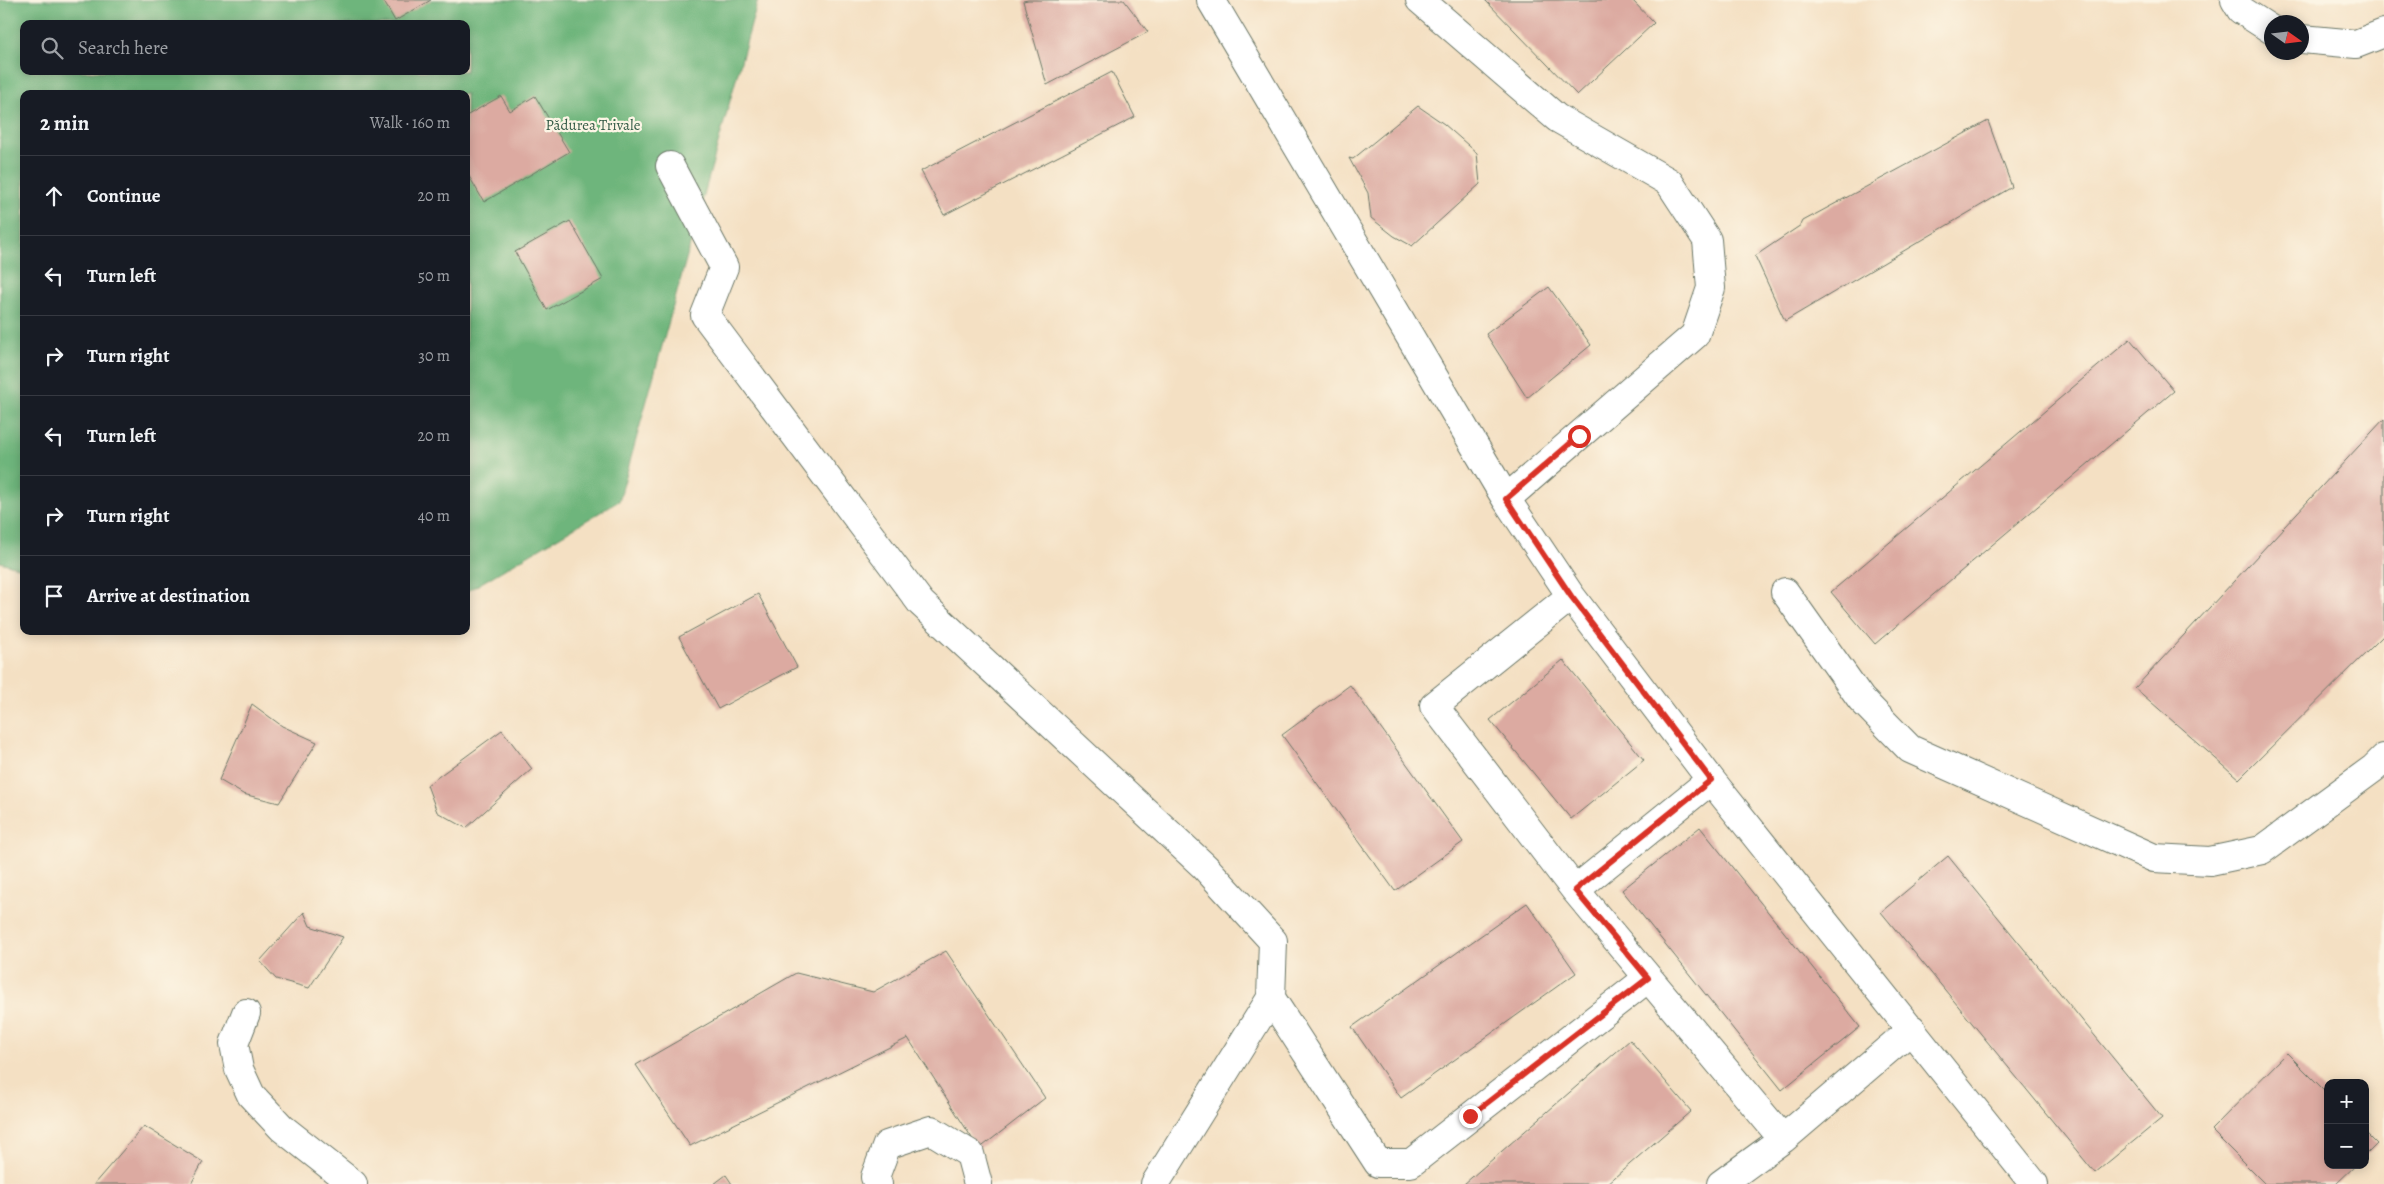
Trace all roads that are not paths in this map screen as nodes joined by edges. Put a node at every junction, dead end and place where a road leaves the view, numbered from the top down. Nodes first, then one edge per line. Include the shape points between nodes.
1 (1211, 0) edge
2 (1420, 0) edge
3 (2236, 0) edge
4 (2264, 25) edge
5 (2384, 32) edge
6 (2309, 40) edge
7 (670, 166) dead end
8 (1506, 499) junction
9 (1785, 592) dead end
10 (1571, 596) junction
11 (2384, 758) edge
12 (1711, 780) junction
13 (1575, 890) junction
14 (1648, 978) junction
15 (1270, 998) junction
16 (246, 1013) dead end
17 (1912, 1029) junction
18 (1783, 1139) junction
19 (353, 1184) edge
20 (878, 1184) edge
21 (978, 1184) edge
22 (1155, 1184) edge
23 (1721, 1184) edge
24 (2034, 1184) edge

1 - 8 street
2 - 8 street via 1557,118 1669,182 1707,240 1710,288 1694,335
3 - 4 street via 2241,10
5 - 6 street via 2356,44
7 - 15 street via 724,267 705,315 921,603 1204,867 1273,940
8 - 10 street
9 - 11 street via 1861,699 1910,749 2154,858 2210,861 2262,850
10 - 12 street
10 - 13 street via 1434,706
12 - 13 street
12 - 17 street
13 - 14 street
14 - 15 street via 1411,1162 1378,1163
14 - 18 street
15 - 22 street
16 - 19 street via 234,1044 239,1069 251,1095 282,1128
17 - 18 street
17 - 24 street
18 - 23 street
20 - 21 street via 875,1177 887,1145 931,1130 970,1154

